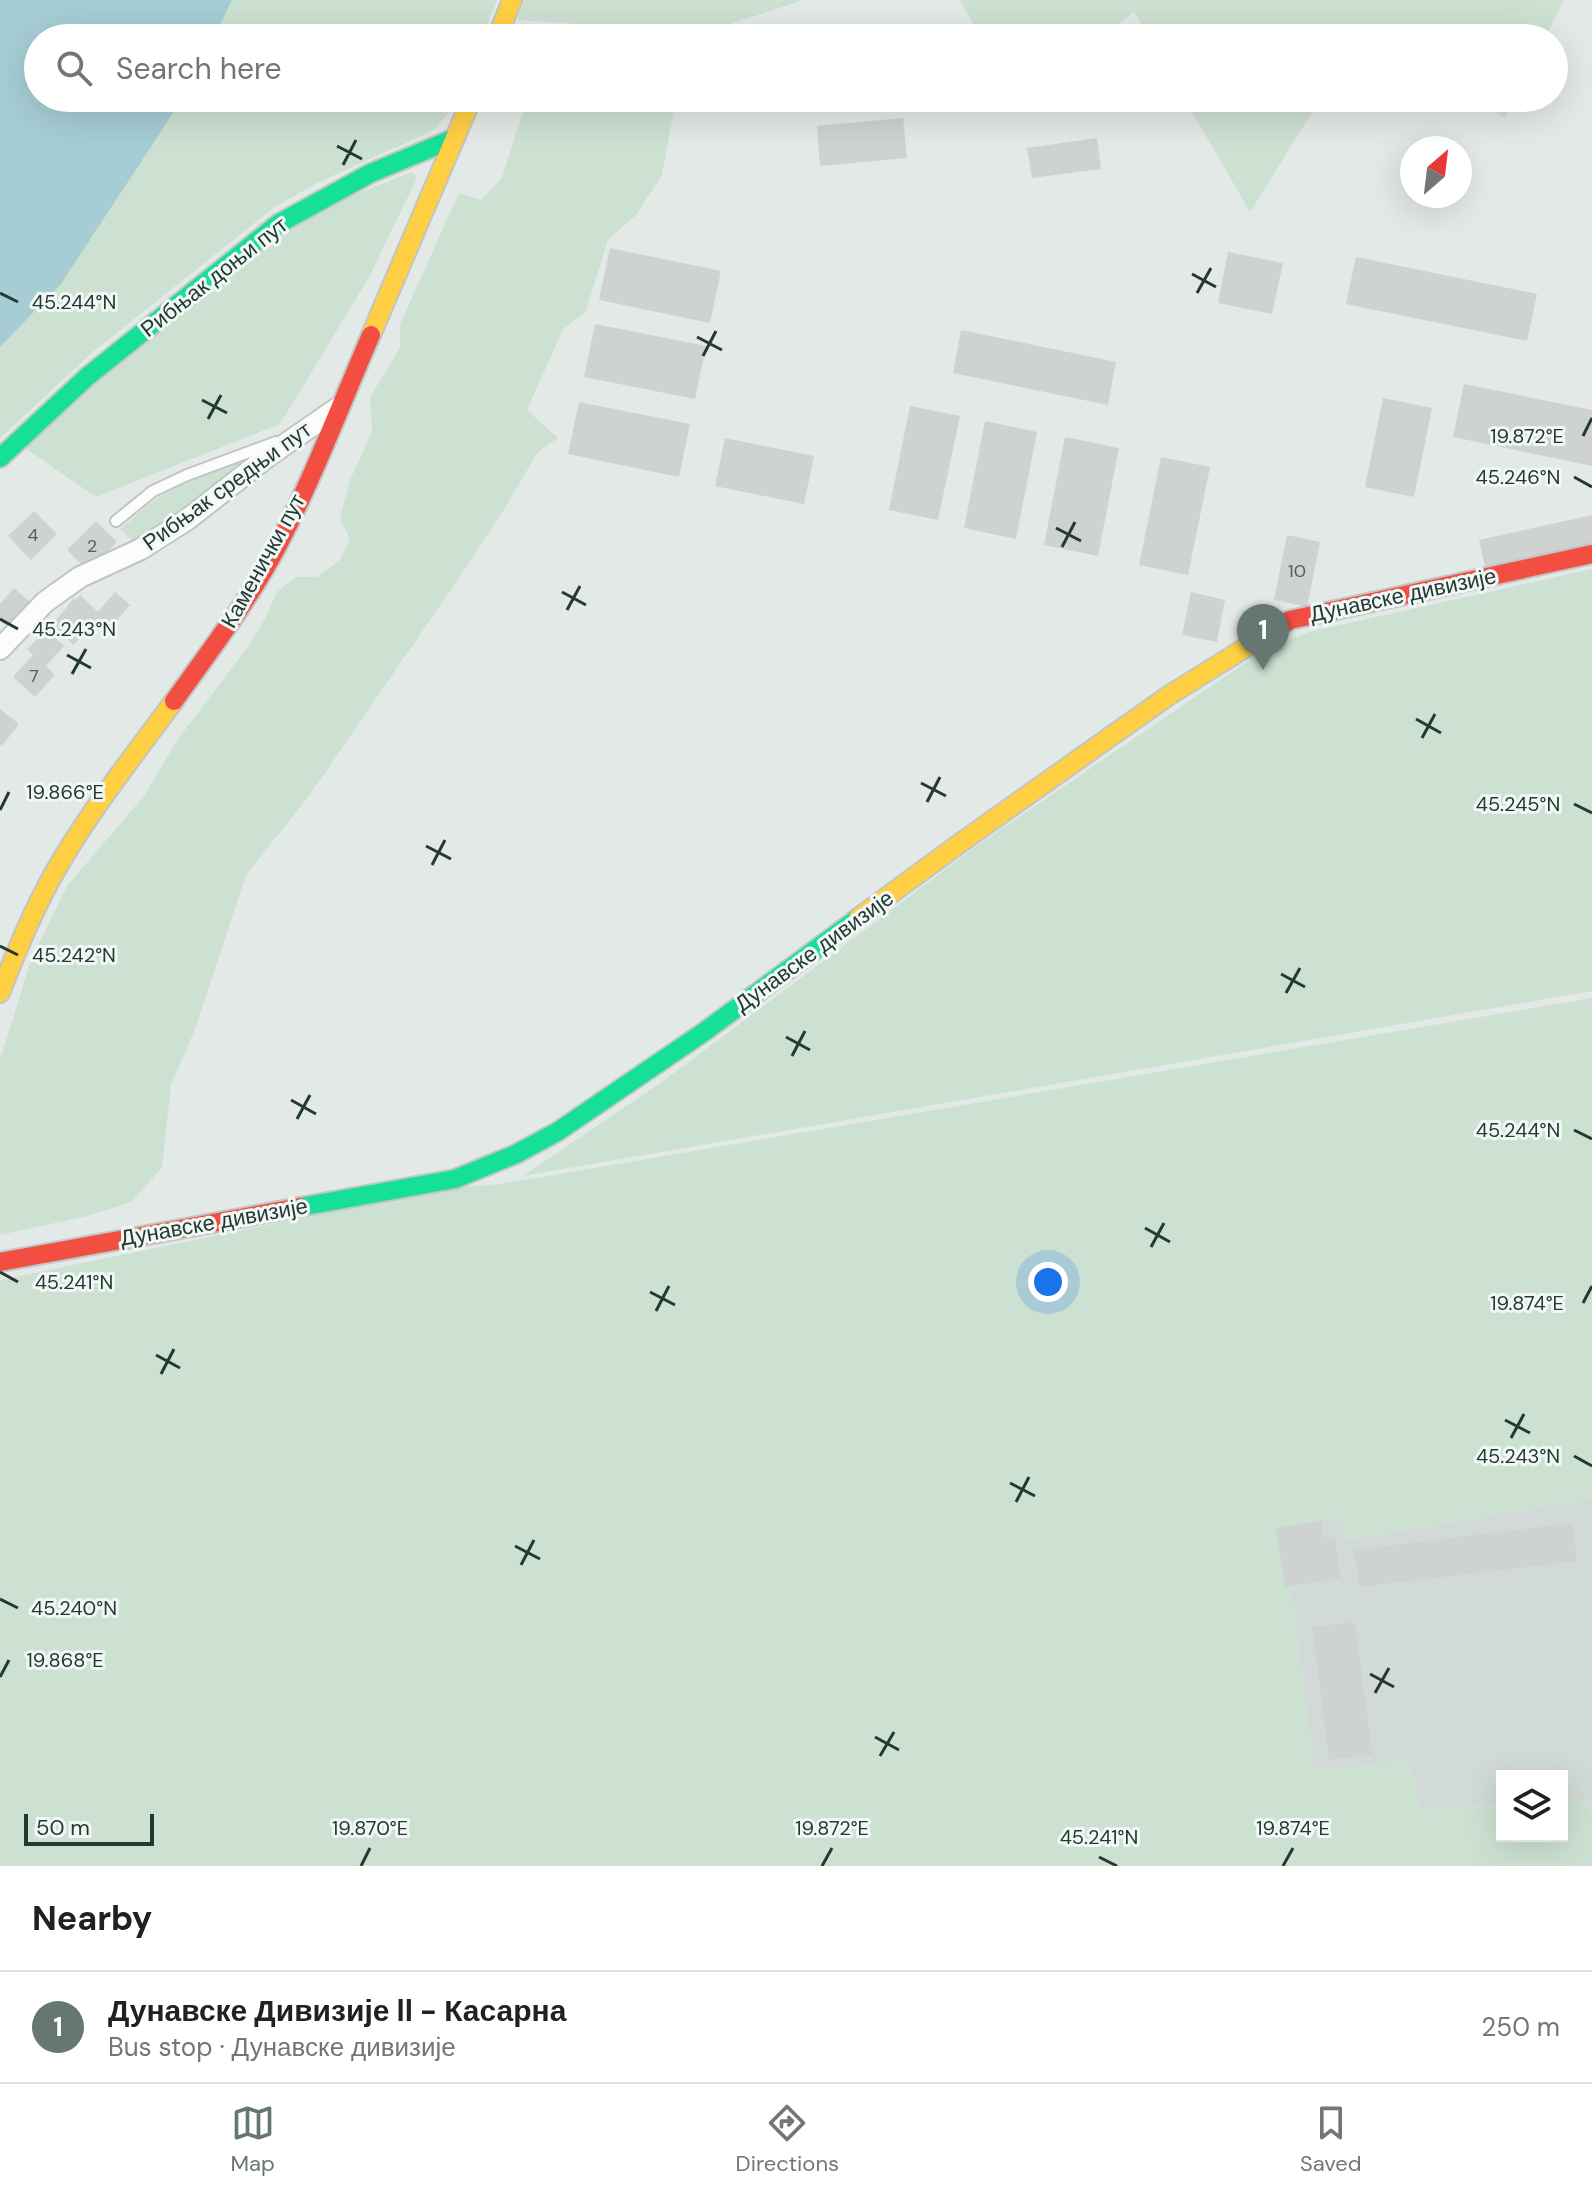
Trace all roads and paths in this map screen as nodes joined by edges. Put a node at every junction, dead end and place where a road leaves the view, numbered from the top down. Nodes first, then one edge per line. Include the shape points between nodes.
1 (512, 0) edge
2 (503, 24) edge
3 (466, 112) edge
4 (455, 138) junction
5 (339, 407) junction
6 (301, 433) junction
7 (0, 458) edge
8 (116, 521) dead end
9 (1592, 554) edge
10 (0, 649) edge
11 (0, 993) edge
12 (0, 1262) edge

1 - 2 street
3 - 4 street, Каменички пут
4 - 5 street, Каменички пут
4 - 7 street, Рибњак доњи пут via 371,173 278,224 88,376
5 - 6 street, Рибњак средњи пут
5 - 11 street, Каменички пут via 279,543 205,659 60,863 28,922
6 - 8 lane via 153,491
6 - 10 street, Рибњак средњи пут via 188,519 141,549 80,577 45,602
9 - 12 street, Дунавске дивизије via 1290,620 1168,696 655,1067 516,1154 455,1179

